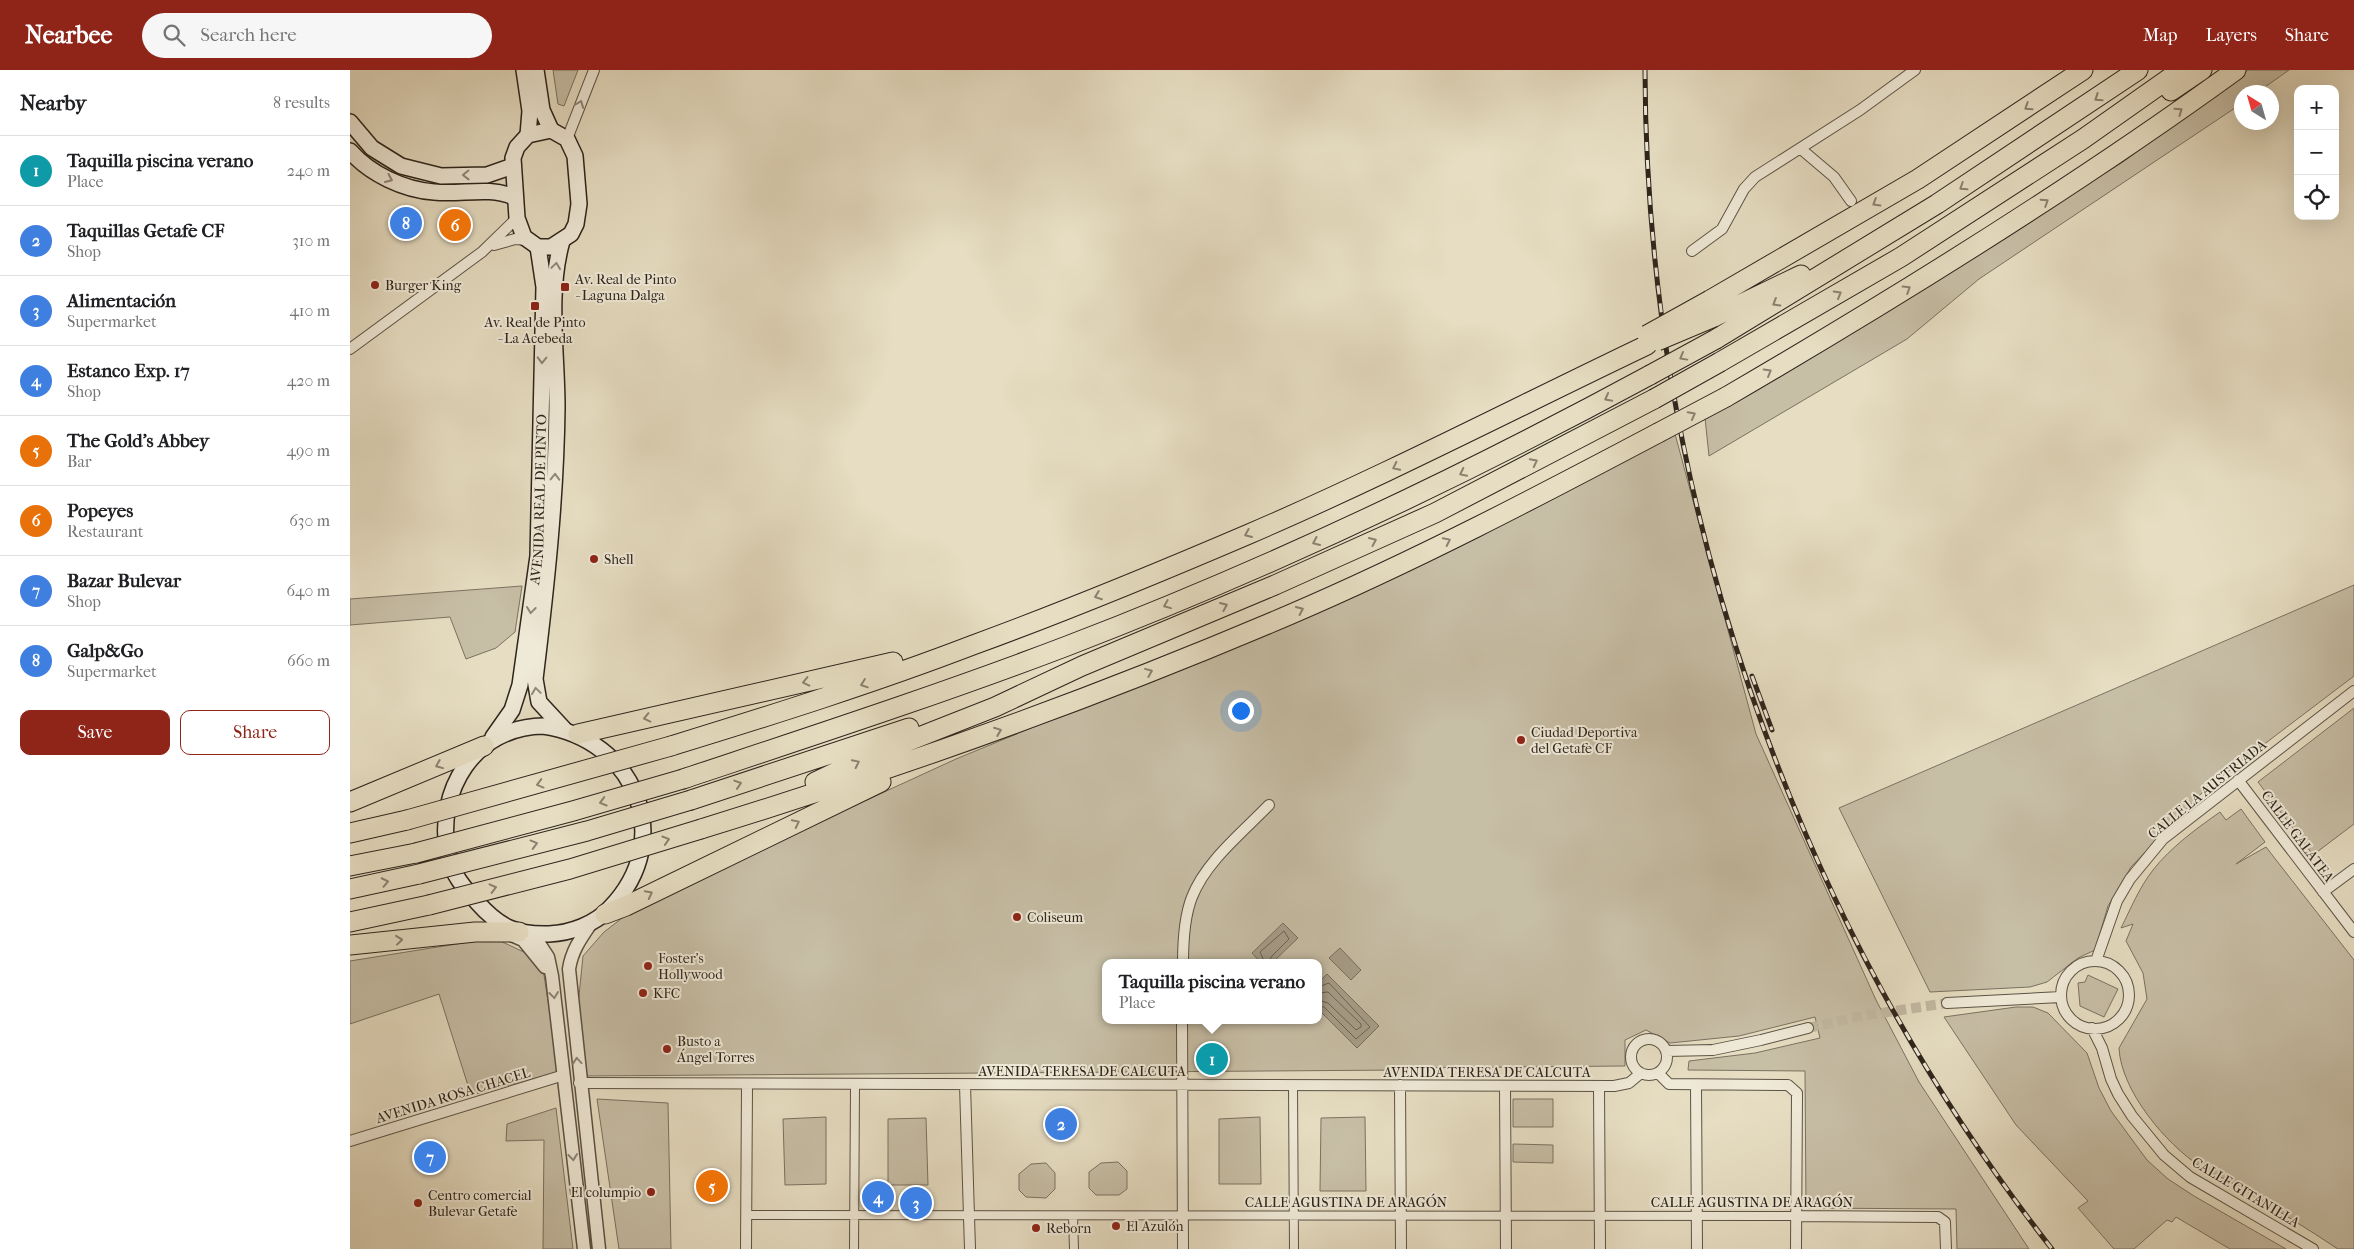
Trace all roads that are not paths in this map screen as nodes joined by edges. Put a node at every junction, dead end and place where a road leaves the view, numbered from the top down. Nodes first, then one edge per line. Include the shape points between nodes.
1 (524, 70) edge
2 (536, 70) edge
3 (594, 70) edge
4 (1915, 70) edge
5 (2083, 70) edge
6 (2138, 70) edge
7 (2180, 70) edge
8 (2202, 70) edge
9 (2236, 70) edge
10 (350, 122) edge
11 (551, 130) junction
12 (528, 134) junction
13 (567, 139) junction
14 (1800, 149) junction
15 (350, 151) edge
16 (513, 166) junction
17 (514, 197) junction
18 (1851, 201) dead end
19 (1937, 204) junction
20 (516, 218) junction
21 (1942, 230) junction
22 (562, 241) junction
23 (534, 244) junction
24 (1692, 251) dead end
25 (482, 252) junction
26 (1712, 308) junction
27 (350, 349) edge
28 (1006, 632) junction
29 (1082, 666) junction
30 (2354, 691) edge
31 (571, 732) junction
32 (487, 744) junction
33 (952, 748) junction
34 (2238, 780) junction
35 (350, 802) edge
36 (1269, 805) dead end
37 (749, 815) junction
38 (350, 833) edge
39 (350, 866) edge
40 (2354, 869) edge
41 (350, 890) edge
42 (2323, 892) junction
43 (599, 918) junction
44 (350, 922) edge
45 (2354, 932) edge
46 (519, 933) junction
47 (350, 945) edge
48 (1183, 959) edge
49 (2096, 960) junction
50 (552, 976) junction
51 (2061, 997) junction
52 (1947, 1002) tunnel mouth
53 (1182, 1024) edge
54 (1808, 1028) tunnel mouth
55 (2092, 1028) junction
56 (1666, 1051) junction
57 (1641, 1073) junction
58 (1658, 1073) junction
59 (564, 1076) junction
60 (579, 1083) junction
61 (746, 1085) junction
62 (855, 1085) junction
63 (965, 1085) junction
64 (1183, 1085) junction
65 (1293, 1085) junction
66 (1400, 1085) junction
67 (1696, 1085) junction
68 (1505, 1086) junction
69 (1599, 1086) junction
70 (350, 1141) edge
71 (746, 1215) junction
72 (1697, 1215) junction
73 (854, 1216) junction
74 (970, 1216) junction
75 (1074, 1216) junction
76 (1182, 1216) junction
77 (1294, 1216) junction
78 (1401, 1216) junction
79 (1505, 1216) junction
80 (1600, 1216) junction
81 (1796, 1216) junction
82 (584, 1249) edge
83 (599, 1249) edge
84 (746, 1249) edge
85 (854, 1249) edge
86 (970, 1249) edge
87 (1074, 1249) edge
88 (1183, 1249) edge
89 (1294, 1249) edge
90 (1401, 1249) edge
91 (1506, 1249) edge
92 (1600, 1249) edge
93 (1697, 1249) edge
94 (1796, 1249) edge
95 (1946, 1249) edge
96 (2313, 1249) edge

1 - 12 main road via 530,111
2 - 11 main road via 542,110
13 -> 3 street
4 - 14 street
5 -> 26 highway
6 -> 19 highway
7 - 21 highway via 2082,139
8 - 21 highway via 2020,192
33 -> 9 highway, bridge via 1290,615 1458,536 1658,433 1853,323 2074,184
16 -> 10 main road via 487,175 441,176 401,166 372,148
11 - 12 main road
11 - 13 main road
12 - 16 main road via 517,147
13 - 22 main road via 575,156 579,204 576,224
14 - 18 street via 1834,177
14 - 24 street via 1756,177 1744,189 1722,229
15 -> 17 main road via 361,164 409,187 434,192 490,190
16 - 17 main road
17 - 20 main road
19 - 26 highway via 1820,266
19 -> 39 highway, bridge via 1716,339 1541,434 1259,568 938,694 683,779 416,853
20 - 23 main road via 524,237
20 - 25 street
29 -> 21 highway, bridge via 1435,513 1654,399 1854,285
22 - 23 main road via 551,247
31 -> 22 main road, AVENIDA REAL DE PINTO via 538,702 535,679 554,511 557,406 554,292
23 - 25 street via 508,240
23 -> 32 main road, AVENIDA REAL DE PINTO via 544,287 538,556 520,685 512,710
25 - 27 street
26 -> 28 highway, bridge via 1378,476 1108,593
28 -> 31 highway via 913,658
28 -> 38 highway, bridge via 790,709 671,746
37 -> 29 highway via 868,757 995,706
41 -> 29 highway, bridge via 587,831 691,800 938,718
30 - 34 street, CALLE LA AUSTRIADA
31 - 32 main road via 543,726 527,727 510,731
31 - 43 main road, AVENIDA REAL DE PINTO via 609,755 628,777 640,804 644,830 638,863 624,894
32 -> 35 highway
32 - 46 main road via 463,768 452,791 445,825 448,856 460,883 483,909 504,927
33 - 37 highway
43 -> 33 highway
34 - 42 street, CALLE GALATEA
34 - 49 street, CALLE LA AUSTRIADA via 2163,839 2142,863 2117,901
36 - 48 street via 1208,870 1198,886 1188,912
44 -> 37 highway, bridge via 570,869
40 - 42 street
42 - 45 street, CALLE GALATEA
43 - 46 main road via 563,933
60 -> 43 street via 568,969 577,943
47 -> 46 highway via 475,932
46 - 50 street
46 - 50 street via 548,957
49 - 51 street via 2085,962 2069,972 2063,982
49 - 55 street via 2112,965 2122,973 2129,998 2126,1009 2113,1024
50 -> 59 street
51 - 52 street
51 - 55 street via 2070,1017 2079,1025
53 - 64 street
54 - 56 street via 1721,1048
55 - 96 street, CALLE GITANILLA via 2118,1094 2164,1156 2190,1177
56 - 57 street via 1654,1040 1637,1044 1631,1059
56 - 58 street via 1666,1064
57 - 58 street
57 - 69 street, AVENIDA TERESA DE CALCUTA via 1629,1083
58 - 67 street via 1669,1084
59 - 70 street, AVENIDA ROSA CHACEL
59 -> 82 street
60 - 61 street, AVENIDA TERESA DE CALCUTA
60 - 83 street
61 - 62 street, AVENIDA TERESA DE CALCUTA
61 - 71 street
62 - 63 street, AVENIDA TERESA DE CALCUTA
62 - 73 street
63 - 64 street, AVENIDA TERESA DE CALCUTA
63 - 74 street
64 - 65 street, AVENIDA TERESA DE CALCUTA
64 - 76 street
65 - 66 street, AVENIDA TERESA DE CALCUTA
65 - 77 street
66 - 68 street, AVENIDA TERESA DE CALCUTA
66 - 78 street
67 - 72 street
67 - 81 street via 1788,1085 1796,1093
68 - 69 street, AVENIDA TERESA DE CALCUTA
68 - 79 street
69 - 80 street
71 - 73 street, CALLE AGUSTINA DE ARAGÓN
71 - 84 street
72 - 80 street, CALLE AGUSTINA DE ARAGÓN
72 - 81 street, CALLE AGUSTINA DE ARAGÓN
72 - 93 street
73 - 74 street, CALLE AGUSTINA DE ARAGÓN
73 - 85 street
74 - 75 street, CALLE AGUSTINA DE ARAGÓN
74 - 86 street
75 - 76 street, CALLE AGUSTINA DE ARAGÓN
75 - 87 street
76 - 77 street, CALLE AGUSTINA DE ARAGÓN
76 - 88 street
77 - 78 street, CALLE AGUSTINA DE ARAGÓN
77 - 89 street
78 - 79 street, CALLE AGUSTINA DE ARAGÓN
78 - 90 street
79 - 80 street, CALLE AGUSTINA DE ARAGÓN
79 - 91 street
80 - 92 street
81 - 94 street
81 - 95 street, CALLE AGUSTINA DE ARAGÓN via 1938,1217 1946,1222

